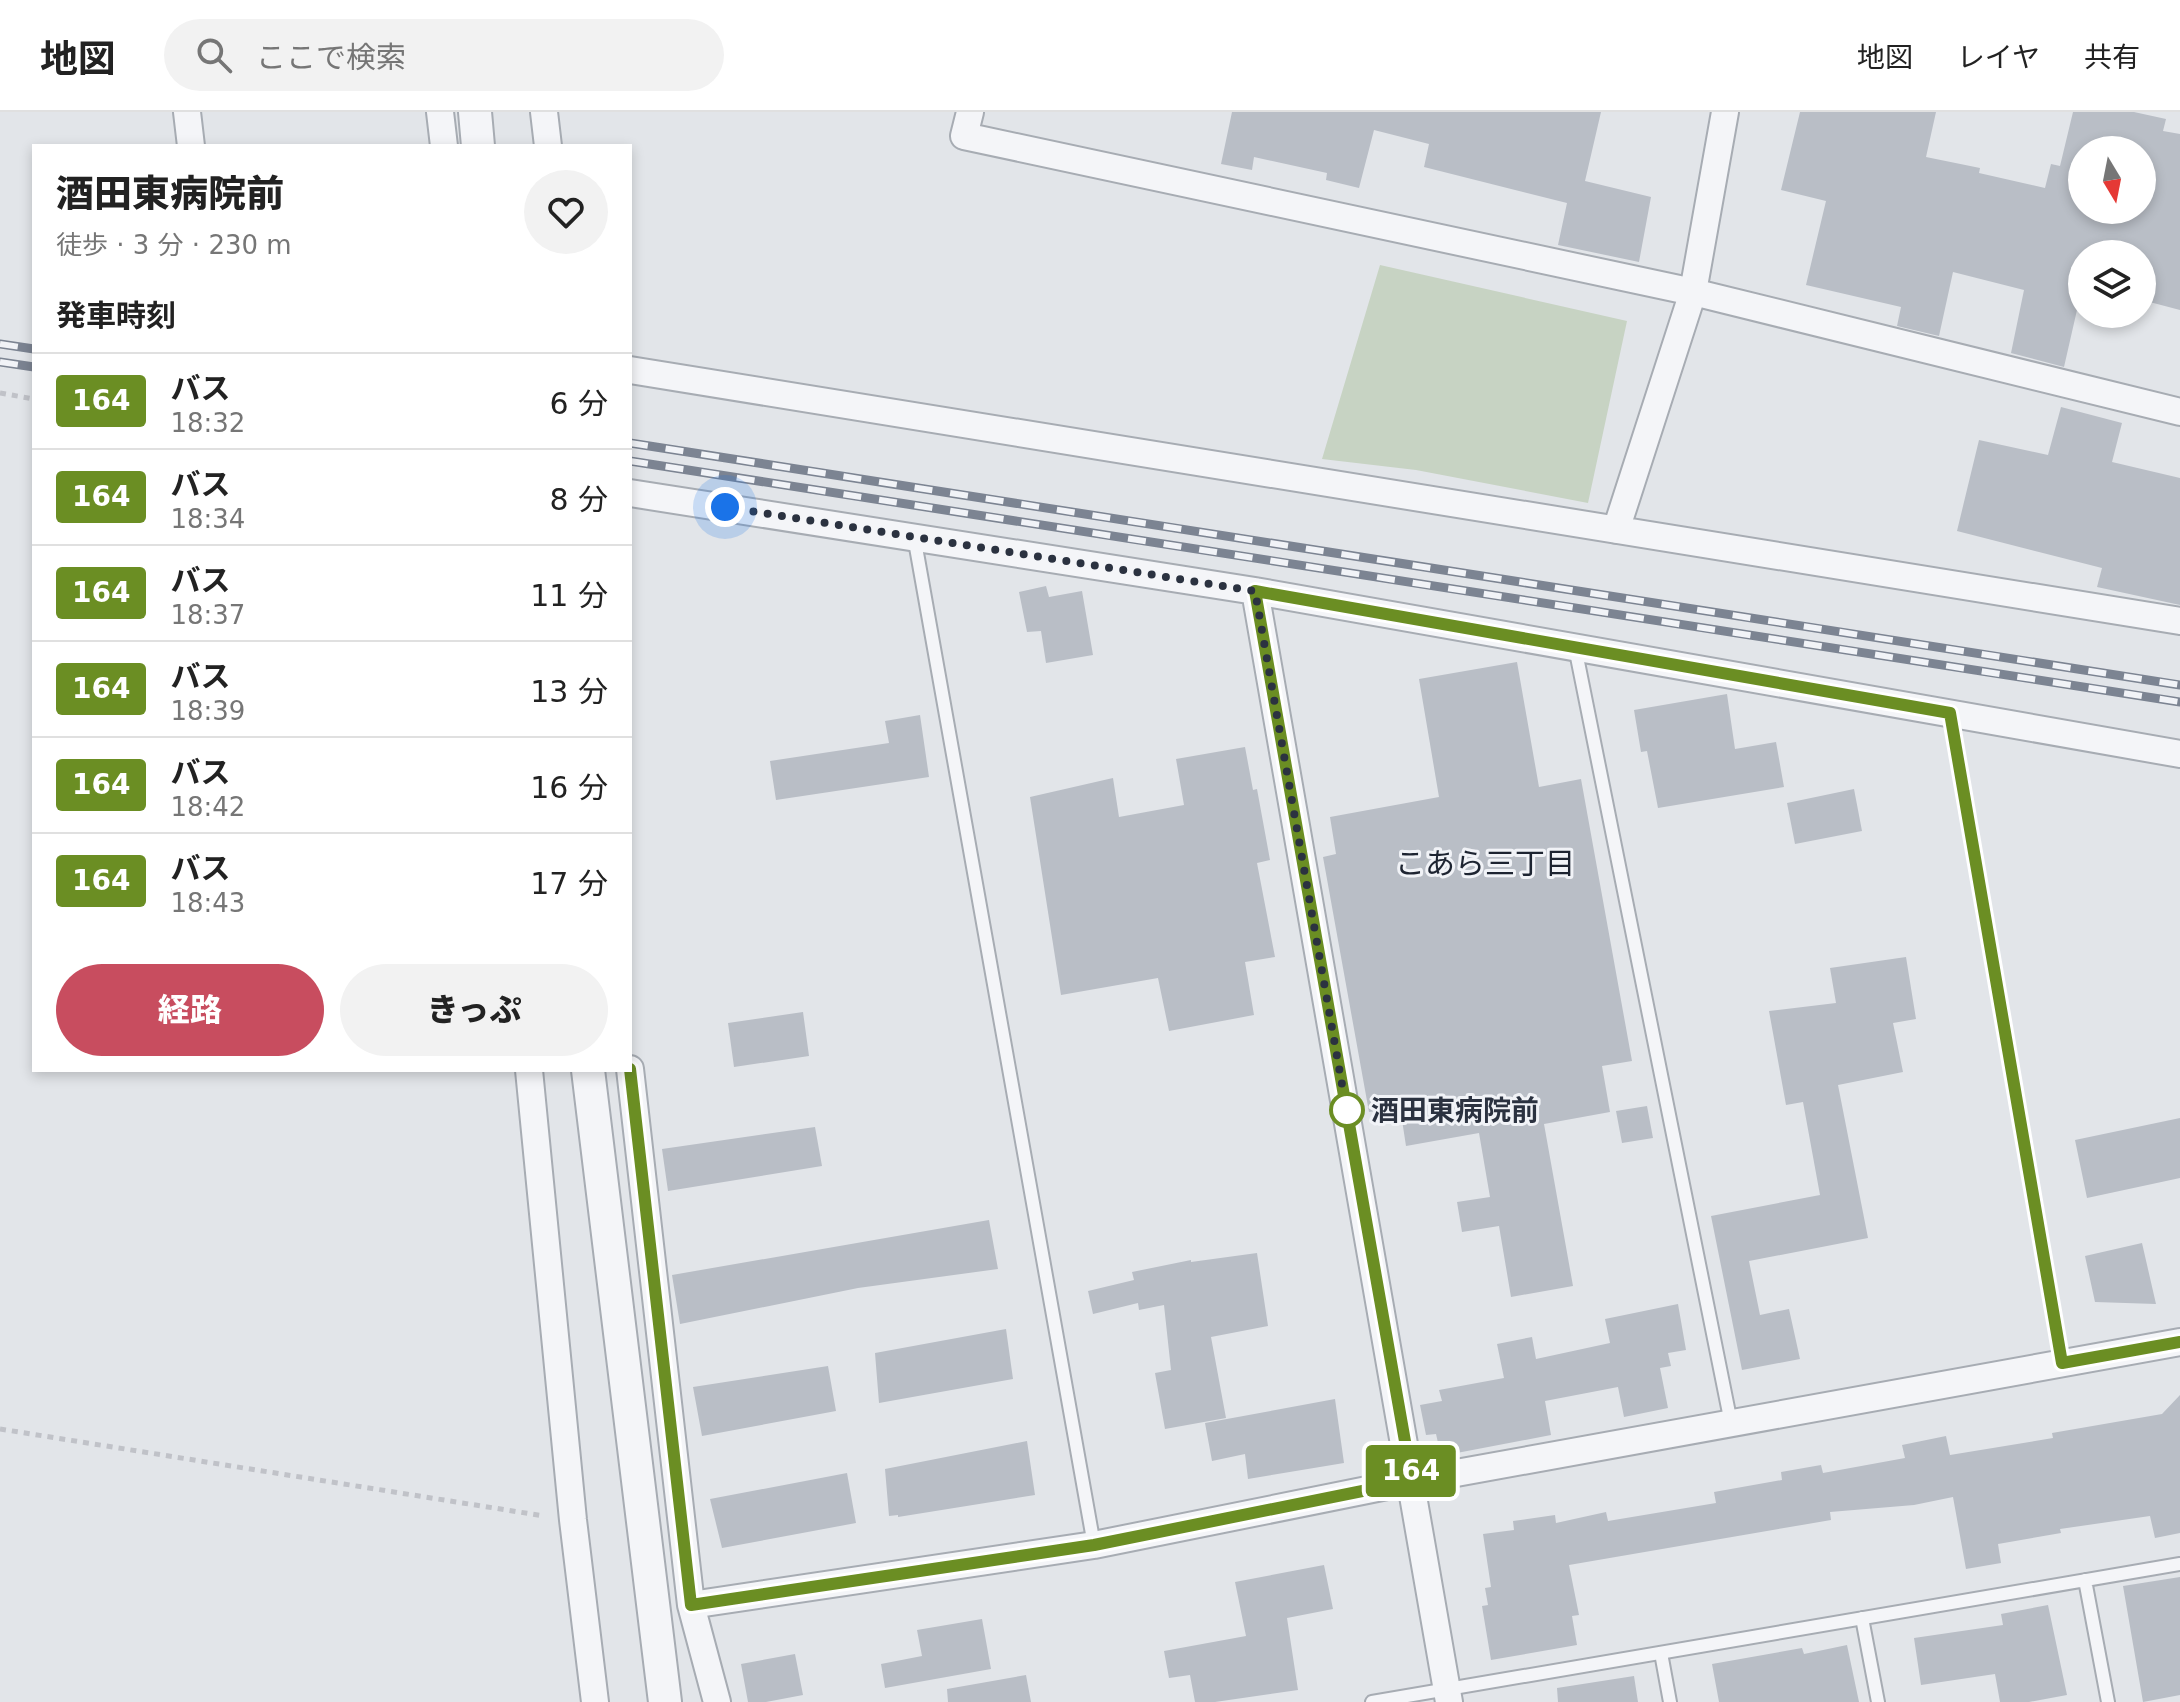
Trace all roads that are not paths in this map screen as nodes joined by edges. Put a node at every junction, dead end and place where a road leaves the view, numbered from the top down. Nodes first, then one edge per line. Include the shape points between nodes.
1 (187, 112) edge
2 (440, 112) edge
3 (475, 112) edge
4 (544, 112) edge
5 (970, 112) edge
6 (1725, 112) edge
7 (191, 144) edge
8 (444, 144) edge
9 (478, 144) edge
10 (548, 144) edge
11 (1693, 292) junction
12 (632, 370) edge
13 (2180, 412) edge
14 (632, 493) edge
15 (1616, 530) junction
16 (914, 536) junction
17 (1255, 591) junction
18 (2180, 621) edge
19 (1575, 647) junction
20 (1950, 713) junction
21 (2180, 754) edge
22 (529, 1072) edge
23 (588, 1072) edge
24 (630, 1072) edge
25 (2180, 1342) edge
26 (2062, 1363) junction
27 (1731, 1423) junction
28 (1412, 1481) junction
29 (1094, 1545) junction
30 (2180, 1564) edge
31 (2085, 1580) junction
32 (691, 1605) junction
33 (1862, 1618) junction
34 (1661, 1653) junction
35 (1448, 1696) edge
36 (595, 1702) edge
37 (665, 1702) edge
38 (717, 1702) edge
39 (1372, 1702) edge
40 (1670, 1702) edge
41 (1878, 1702) edge
42 (2108, 1702) edge

1 - 7 street
2 - 8 street
3 - 9 street
4 - 10 street
5 - 11 street via 964,136
6 - 11 street
11 - 13 street
11 - 15 street
12 - 15 street
14 - 16 street
15 - 18 street
16 - 17 street
16 - 29 lane
17 - 19 street
17 - 28 street
19 - 20 street
19 - 27 lane
20 - 21 street
20 - 26 lane
22 - 36 street
23 - 37 street
24 - 32 street
25 - 26 street
26 - 27 street
27 - 28 street
28 - 29 street
28 - 35 street
29 - 32 street
30 - 31 lane
31 - 33 lane
31 - 42 lane
32 - 38 street
33 - 34 lane
33 - 41 lane
34 - 35 lane
34 - 40 lane
35 - 39 lane

